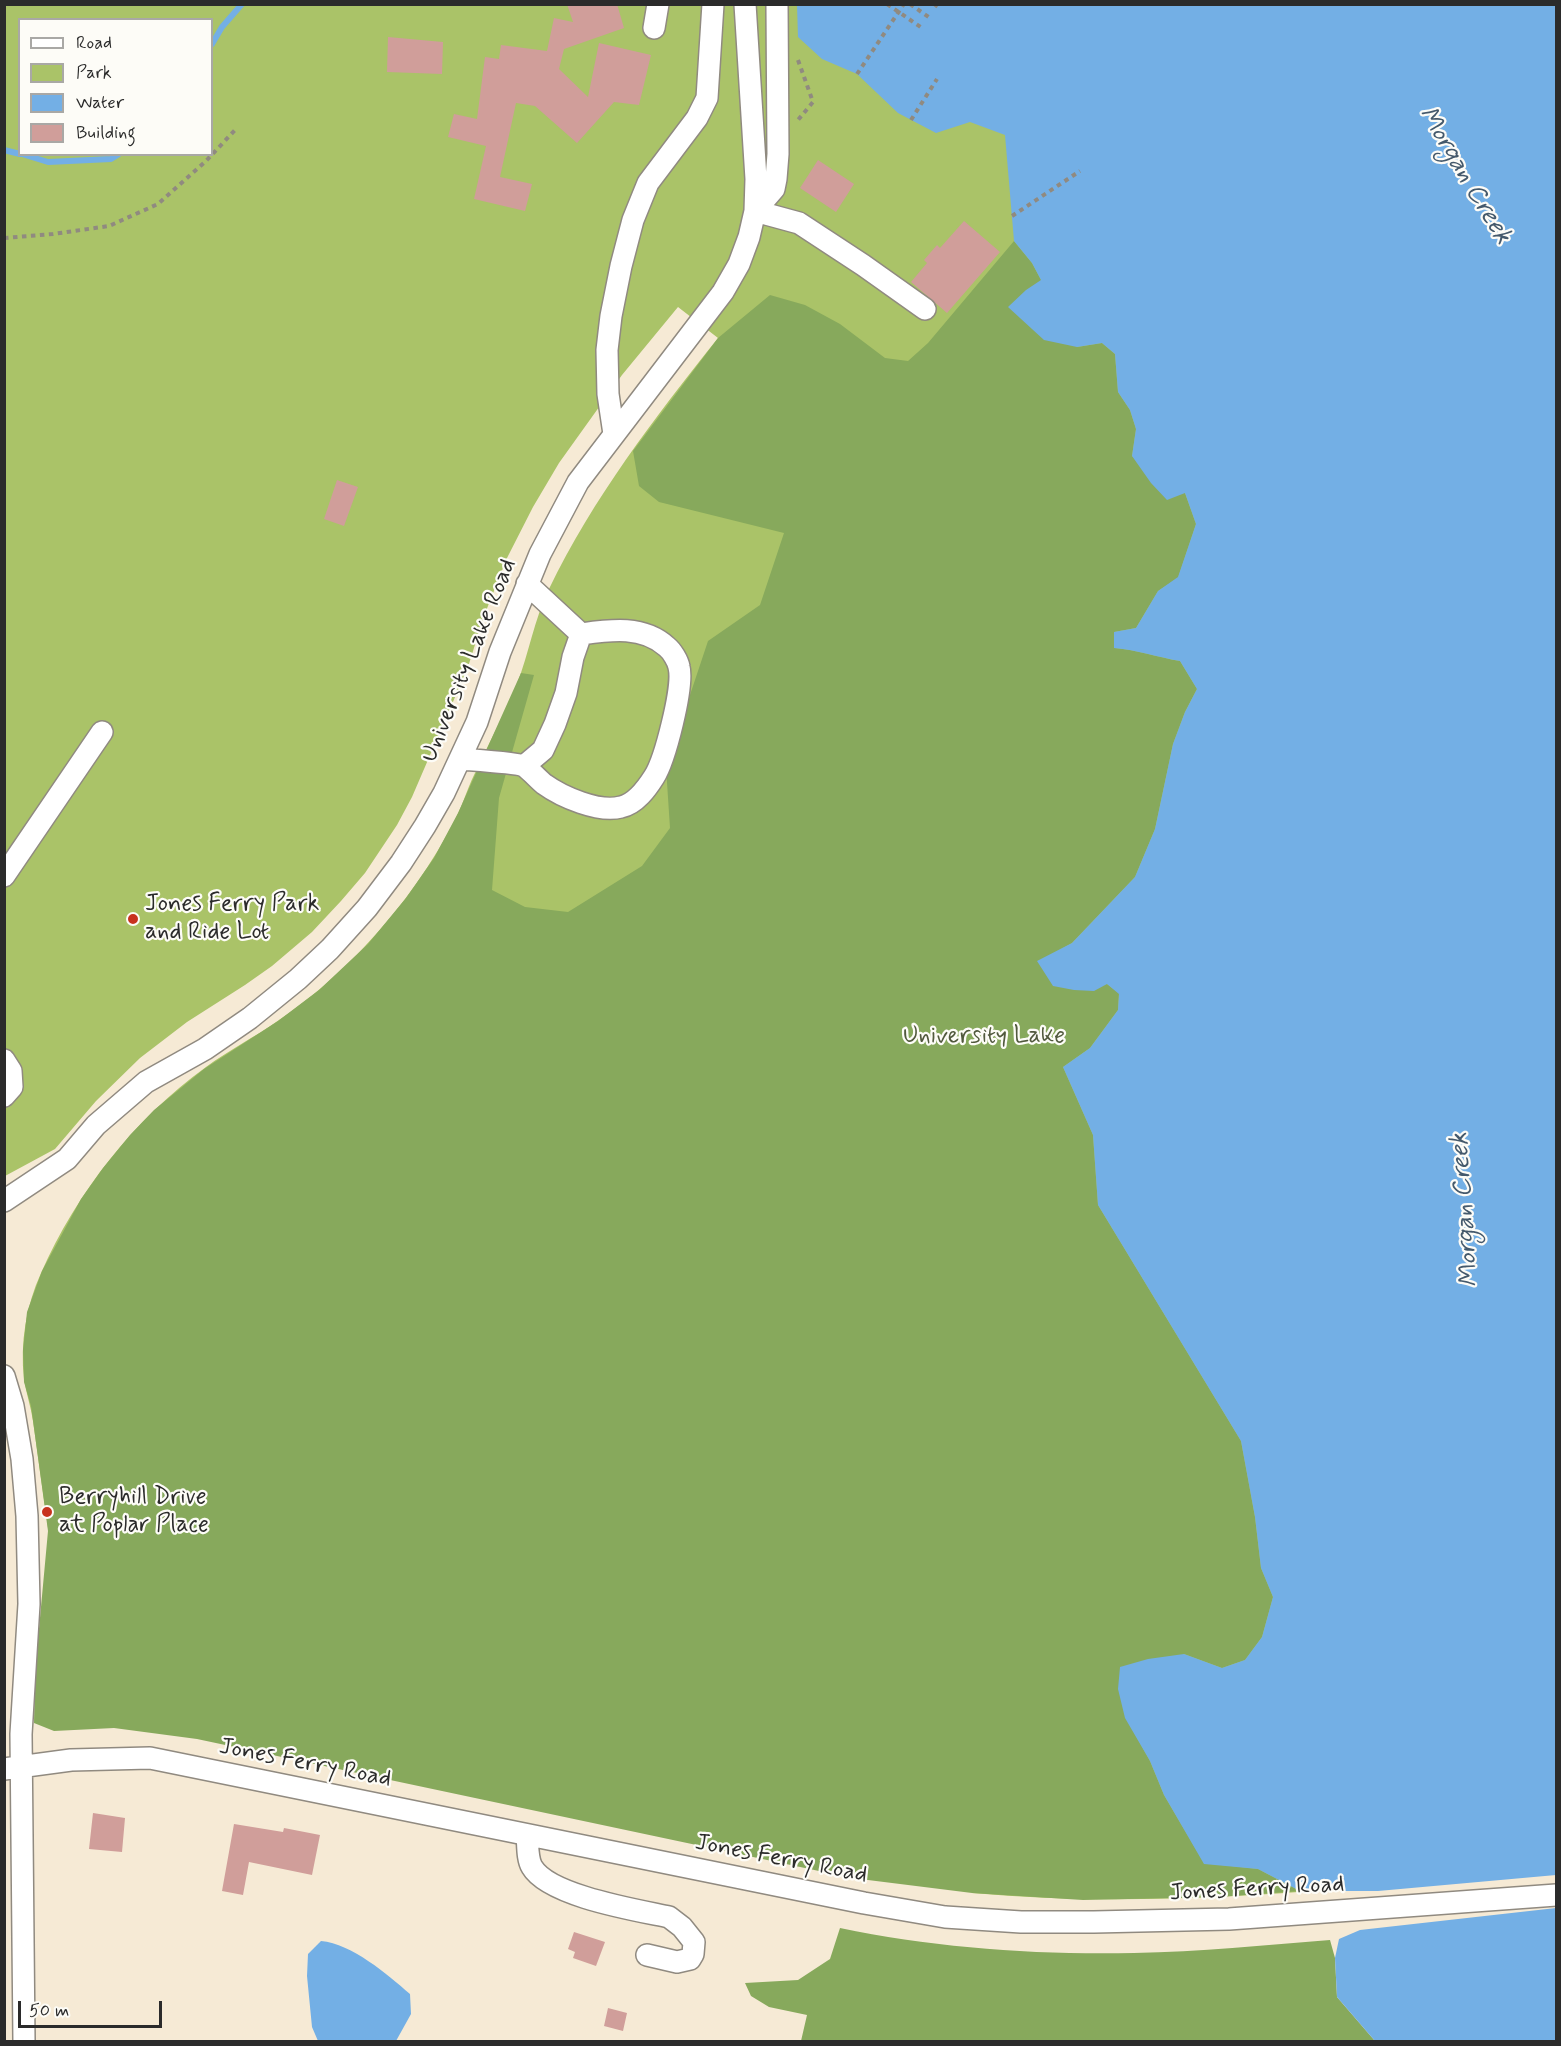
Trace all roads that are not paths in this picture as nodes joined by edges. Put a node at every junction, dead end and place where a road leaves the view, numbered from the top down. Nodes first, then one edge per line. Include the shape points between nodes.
1 (658, 4) edge
2 (713, 4) edge
3 (745, 4) edge
4 (777, 4) edge
5 (654, 28) dead end
6 (755, 211) junction
7 (925, 309) dead end
8 (614, 434) junction
9 (527, 584) junction
10 (580, 634) junction
11 (102, 732) dead end
12 (460, 759) junction
13 (524, 766) junction
14 (4, 876) edge
15 (4, 1060) edge
16 (4, 1096) edge
17 (4, 1201) edge
18 (4, 1376) edge
19 (13, 1768) edge
20 (527, 1835) junction
21 (1557, 1895) edge
22 (647, 1955) dead end
23 (24, 2042) edge

1 - 5 street
2 - 8 street via 707,98 697,118 648,183 621,266 607,350
3 - 6 street, University Lake Road
4 - 6 street via 776,179 774,189
6 - 7 street via 799,223
6 - 8 street, University Lake Road via 739,264 723,292
8 - 9 street, University Lake Road via 578,482
9 - 10 street
9 - 12 street, University Lake Road
10 - 13 street via 555,724 543,750
10 - 13 street via 629,630 654,638 669,649 679,666 680,694 655,775 637,799 622,807 599,808 548,786
11 - 14 street
12 - 13 street
12 - 17 street, University Lake Road via 401,863 330,949 250,1018 146,1082 96,1125 67,1159
15 - 16 street via 11,1071 12,1087
18 - 19 street via 22,1460 27,1516 29,1604 21,1734
19 - 20 street, Jones Ferry Road via 71,1760 150,1758
19 - 23 street
20 - 21 street, Jones Ferry Road via 864,1903 945,1917 1021,1922 1229,1919
20 - 22 street via 531,1865 542,1878 571,1893 669,1917 694,1942 690,1959 677,1962

